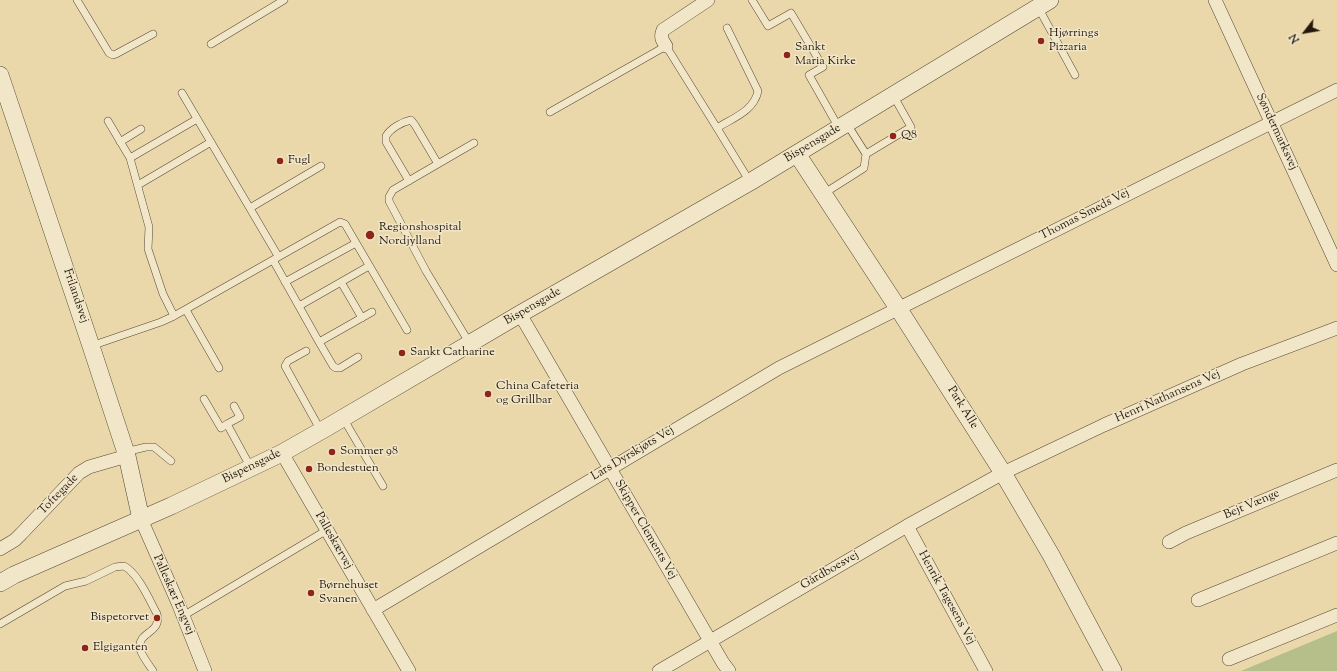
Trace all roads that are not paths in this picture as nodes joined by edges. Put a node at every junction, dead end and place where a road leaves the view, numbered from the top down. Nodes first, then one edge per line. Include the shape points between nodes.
1 (87, 0) edge
2 (284, 0) edge
3 (708, 0) edge
4 (752, 0) edge
5 (1215, 0) edge
6 (79, 3) edge
7 (1039, 4) edge
8 (727, 28) dead end
9 (153, 34) dead end
10 (211, 44) dead end
11 (666, 46) junction
12 (0, 75) edge
13 (1075, 75) dead end
14 (1337, 90) edge
15 (182, 93) dead end
16 (893, 95) junction
17 (550, 112) dead end
18 (197, 119) junction
19 (108, 121) dead end
20 (1271, 122) junction
21 (843, 126) junction
22 (717, 128) junction
23 (141, 129) dead end
24 (120, 142) junction
25 (211, 142) junction
26 (474, 143) dead end
27 (797, 154) junction
28 (866, 154) junction
29 (130, 158) junction
30 (438, 164) junction
31 (321, 166) dead end
32 (409, 181) junction
33 (750, 182) junction
34 (138, 184) junction
35 (823, 194) junction
36 (250, 208) junction
37 (356, 243) junction
38 (276, 258) junction
39 (1337, 264) edge
40 (369, 266) junction
41 (285, 282) junction
42 (341, 282) junction
43 (299, 306) junction
44 (898, 308) junction
45 (186, 310) junction
46 (372, 312) dead end
47 (520, 314) junction
48 (174, 316) junction
49 (362, 318) junction
50 (1337, 328) edge
51 (407, 330) dead end
52 (319, 342) junction
53 (470, 344) junction
54 (91, 346) junction
55 (306, 351) dead end
56 (358, 357) dead end
57 (219, 368) dead end
58 (204, 398) dead end
59 (234, 406) dead end
60 (343, 418) junction
61 (227, 424) junction
62 (321, 431) junction
63 (282, 453) junction
64 (126, 454) junction
65 (171, 461) dead end
66 (251, 468) junction
67 (608, 468) junction
68 (1337, 470) edge
69 (1002, 473) junction
70 (383, 486) dead end
71 (141, 519) junction
72 (907, 526) junction
73 (326, 530) junction
74 (1169, 542) dead end
75 (1337, 542) edge
76 (0, 549) edge
77 (0, 583) edge
78 (1198, 600) dead end
79 (373, 610) junction
80 (1337, 615) edge
81 (183, 616) junction
82 (0, 624) edge
83 (710, 641) junction
84 (1229, 659) dead end
85 (153, 671) edge
86 (205, 671) edge
87 (408, 671) edge
88 (659, 671) edge
89 (729, 671) edge
90 (986, 671) edge
91 (1113, 671) edge

1 - 6 lane
2 - 10 lane
3 - 11 street via 663,30 661,38
4 - 21 lane via 768,26 791,13 823,67 809,75
5 - 20 street, Søndermarksvej
6 - 9 lane via 113,55
7 - 13 lane
7 - 16 street, Bispensgade
8 - 22 lane via 758,91 749,108
11 - 17 lane
11 - 22 lane
12 - 54 street, Frilandsvej
14 - 20 street, Thomas Smeds Vej
15 - 18 lane
16 - 21 street, Bispensgade
16 - 28 lane via 911,127
18 - 25 lane
18 - 29 lane
19 - 24 lane
20 - 39 street, Søndermarksvej
20 - 44 street, Thomas Smeds Vej
21 - 27 street, Bispensgade
21 - 28 lane
22 - 33 lane
23 - 24 lane
24 - 29 lane
25 - 34 lane
25 - 36 lane
26 - 30 lane
27 - 33 street, Bispensgade
27 - 35 street, Park Alle
28 - 35 lane via 864,168
29 - 34 lane
30 - 32 lane
30 - 32 lane via 415,125 411,120 406,121 389,131 386,142
31 - 36 lane
32 - 53 lane via 393,190 389,201 426,271
33 - 47 street, Bispensgade
34 - 48 lane via 150,227 148,249 163,294
35 - 44 street, Park Alle
36 - 38 lane
37 - 38 lane via 344,223 340,222
37 - 40 lane
37 - 41 lane
38 - 41 lane
38 - 45 lane
40 - 42 lane
40 - 51 lane
41 - 43 lane
42 - 43 lane
42 - 49 lane
43 - 52 lane
44 - 67 street, Lars Dyrskjøts Vej via 779,368
44 - 69 street, Park Alle
45 - 48 lane
45 - 57 lane
46 - 49 lane
47 - 53 street, Bispensgade
47 - 67 street, Skipper Clements Vej
48 - 54 lane
49 - 52 lane
50 - 69 street, Henri Nathansens Vej via 1242,364
52 - 56 lane via 336,368
53 - 60 street, Bispensgade
54 - 64 street, Frilandsvej
55 - 62 lane via 288,361 285,366
58 - 61 lane via 221,428
59 - 61 lane via 240,417
60 - 62 street, Bispensgade
60 - 70 lane
61 - 66 lane
62 - 63 street, Bispensgade
63 - 66 street, Bispensgade
63 - 73 street, Palleskærvej
64 - 65 lane via 154,447
64 - 71 street, Frilandsvej
64 - 76 street, Toftegade via 79,473 15,540
66 - 71 street, Bispensgade
67 - 79 street, Lars Dyrskjøts Vej
67 - 83 street, Skipper Clements Vej
68 - 74 street, Bejt Vænge
69 - 72 street, Gårdboesvej
69 - 91 street, Park Alle via 1051,555
71 - 77 street, Bispensgade
71 - 81 street, Palleskær Engvej
72 - 83 street, Gårdboesvej
72 - 90 street, Henrik Tagesens Vej
73 - 79 street, Palleskærvej
73 - 81 lane
75 - 78 street
79 - 87 street, Palleskærvej
80 - 84 street
81 - 86 street, Palleskær Engvej
82 - 85 lane via 65,586 86,581 115,567 124,566 132,572 158,614 158,624 144,636 140,649
83 - 88 street, Gårdboesvej
83 - 89 street, Skipper Clements Vej

